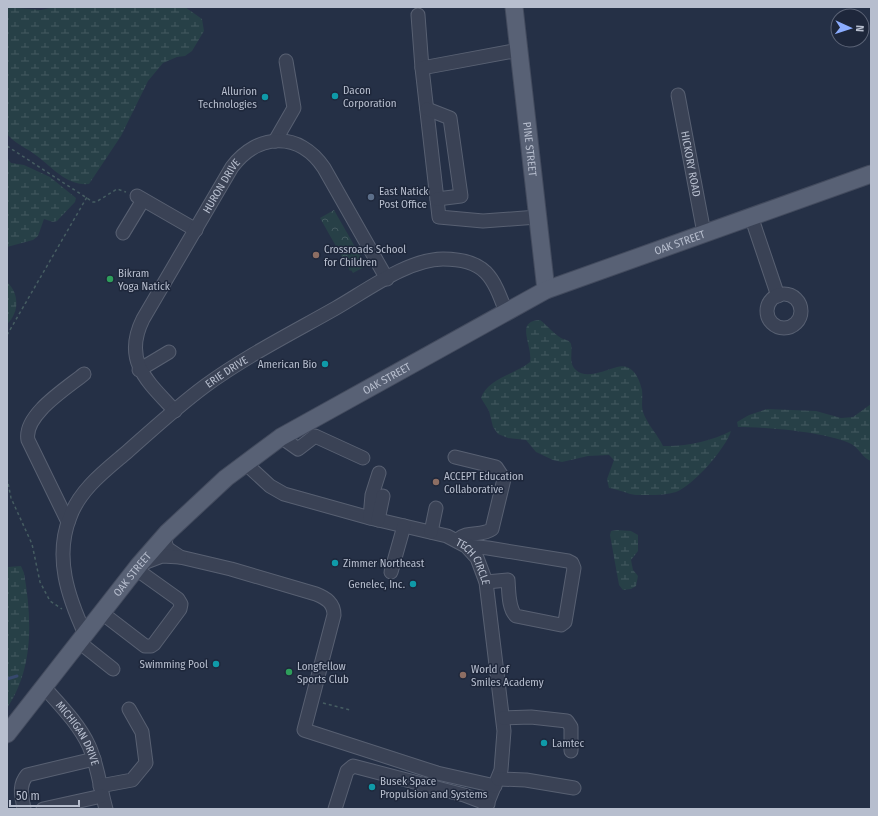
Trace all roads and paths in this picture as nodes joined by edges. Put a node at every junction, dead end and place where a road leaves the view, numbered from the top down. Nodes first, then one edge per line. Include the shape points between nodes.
1 (514, 7) edge
2 (418, 14) dead end
3 (519, 50) junction
4 (286, 61) dead end
5 (422, 68) junction
6 (678, 95) dead end
7 (427, 109) junction
8 (275, 141) junction
9 (7, 146) edge
10 (871, 174) edge
11 (122, 189) dead end
12 (87, 197) junction
13 (437, 199) junction
14 (751, 216) junction
15 (537, 217) junction
16 (196, 230) junction
17 (123, 233) dead end
18 (704, 233) junction
19 (387, 279) junction
20 (546, 290) junction
21 (778, 296) dead end
22 (506, 312) junction
23 (7, 336) edge
24 (169, 352) dead end
25 (139, 370) junction
26 (84, 374) dead end
27 (174, 411) junction
28 (281, 437) junction
29 (455, 457) dead end
30 (363, 458) dead end
31 (245, 463) junction
32 (379, 473) dead end
33 (7, 478) edge
34 (383, 496) dead end
35 (436, 508) dead end
36 (374, 519) junction
37 (68, 522) junction
38 (404, 526) junction
39 (167, 532) junction
40 (431, 532) junction
41 (462, 543) junction
42 (180, 557) junction
43 (138, 567) junction
44 (391, 572) dead end
45 (486, 582) junction
46 (102, 613) junction
47 (77, 617) junction
48 (82, 638) junction
49 (113, 669) dead end
50 (44, 687) junction
51 (326, 704) dead end
52 (129, 710) dead end
53 (350, 710) dead end
54 (503, 718) junction
55 (7, 734) edge
56 (570, 751) dead end
57 (94, 760) junction
58 (497, 783) junction
59 (574, 788) dead end
60 (101, 791) junction
61 (487, 807) edge
62 (24, 809) edge
63 (43, 809) edge
64 (106, 809) edge
65 (335, 809) edge

1 - 3 main road, PINE STREET
2 - 5 street
3 - 5 street
3 - 15 main road, PINE STREET
4 - 8 street via 294,108
5 - 7 street
6 - 18 street, HICKORY ROAD
7 - 13 street
7 - 13 street via 450,118 461,196
8 - 16 street, HURON DRIVE via 250,149 237,161
8 - 19 street, HURON DRIVE via 303,147 319,160
9 - 12 path
10 - 14 main road, OAK STREET
11 - 12 path via 112,191 96,202
12 - 23 path
13 - 15 street via 439,217 483,221
14 - 18 main road, OAK STREET
14 - 21 street
15 - 20 main road, PINE STREET
16 - 17 street via 140,198
16 - 25 street, HURON DRIVE via 140,325 135,343
18 - 20 main road, OAK STREET
19 - 22 street, ERIE DRIVE via 429,260 447,259 468,263 490,275
19 - 27 street, ERIE DRIVE via 225,373
20 - 22 main road, OAK STREET
22 - 28 main road, OAK STREET
24 - 25 street
25 - 27 street, HURON DRIVE
26 - 37 street via 35,415 27,433 28,440
27 - 37 street, ERIE DRIVE via 90,485 77,501
28 - 30 street via 298,449 315,436
28 - 31 main road, OAK STREET
29 - 41 street via 496,467 504,479 492,529 483,534 463,535
31 - 36 street, TECH CIRCLE via 277,491
31 - 39 main road, OAK STREET
32 - 36 street via 372,495
33 - 47 path via 12,498 32,544 40,582 45,592 50,601
34 - 36 street
35 - 40 street
36 - 38 street, TECH CIRCLE
37 - 47 street, ERIE DRIVE via 64,543 64,570 69,598
38 - 40 street, TECH CIRCLE
38 - 44 street
39 - 42 street via 168,549
39 - 43 main road, OAK STREET
40 - 41 street, TECH CIRCLE
41 - 45 street, TECH CIRCLE via 479,562
41 - 45 street via 568,562 574,567 565,622 561,625 516,616 510,601 508,580
42 - 43 street via 162,556
42 - 58 street via 262,577 316,594 331,603 334,615 304,730 437,773
43 - 46 main road, OAK STREET
43 - 46 street via 181,604 154,644 145,646
45 - 54 street, TECH CIRCLE
46 - 48 main road, OAK STREET
47 - 48 street, ERIE DRIVE
48 - 49 street
48 - 50 main road, OAK STREET
50 - 55 main road, OAK STREET
50 - 57 street, MICHIGAN DRIVE via 80,731 89,745
51 - 53 path
52 - 60 street via 142,732 146,763 132,780
54 - 56 street via 567,720 571,727
54 - 58 street, TECH CIRCLE via 503,753
57 - 60 street, MICHIGAN DRIVE
57 - 62 street via 27,775 22,782 21,791
58 - 59 street via 526,780
58 - 61 street, TECH CIRCLE
60 - 63 street
60 - 64 street, MICHIGAN DRIVE
61 - 65 street via 464,795 354,766 347,771

